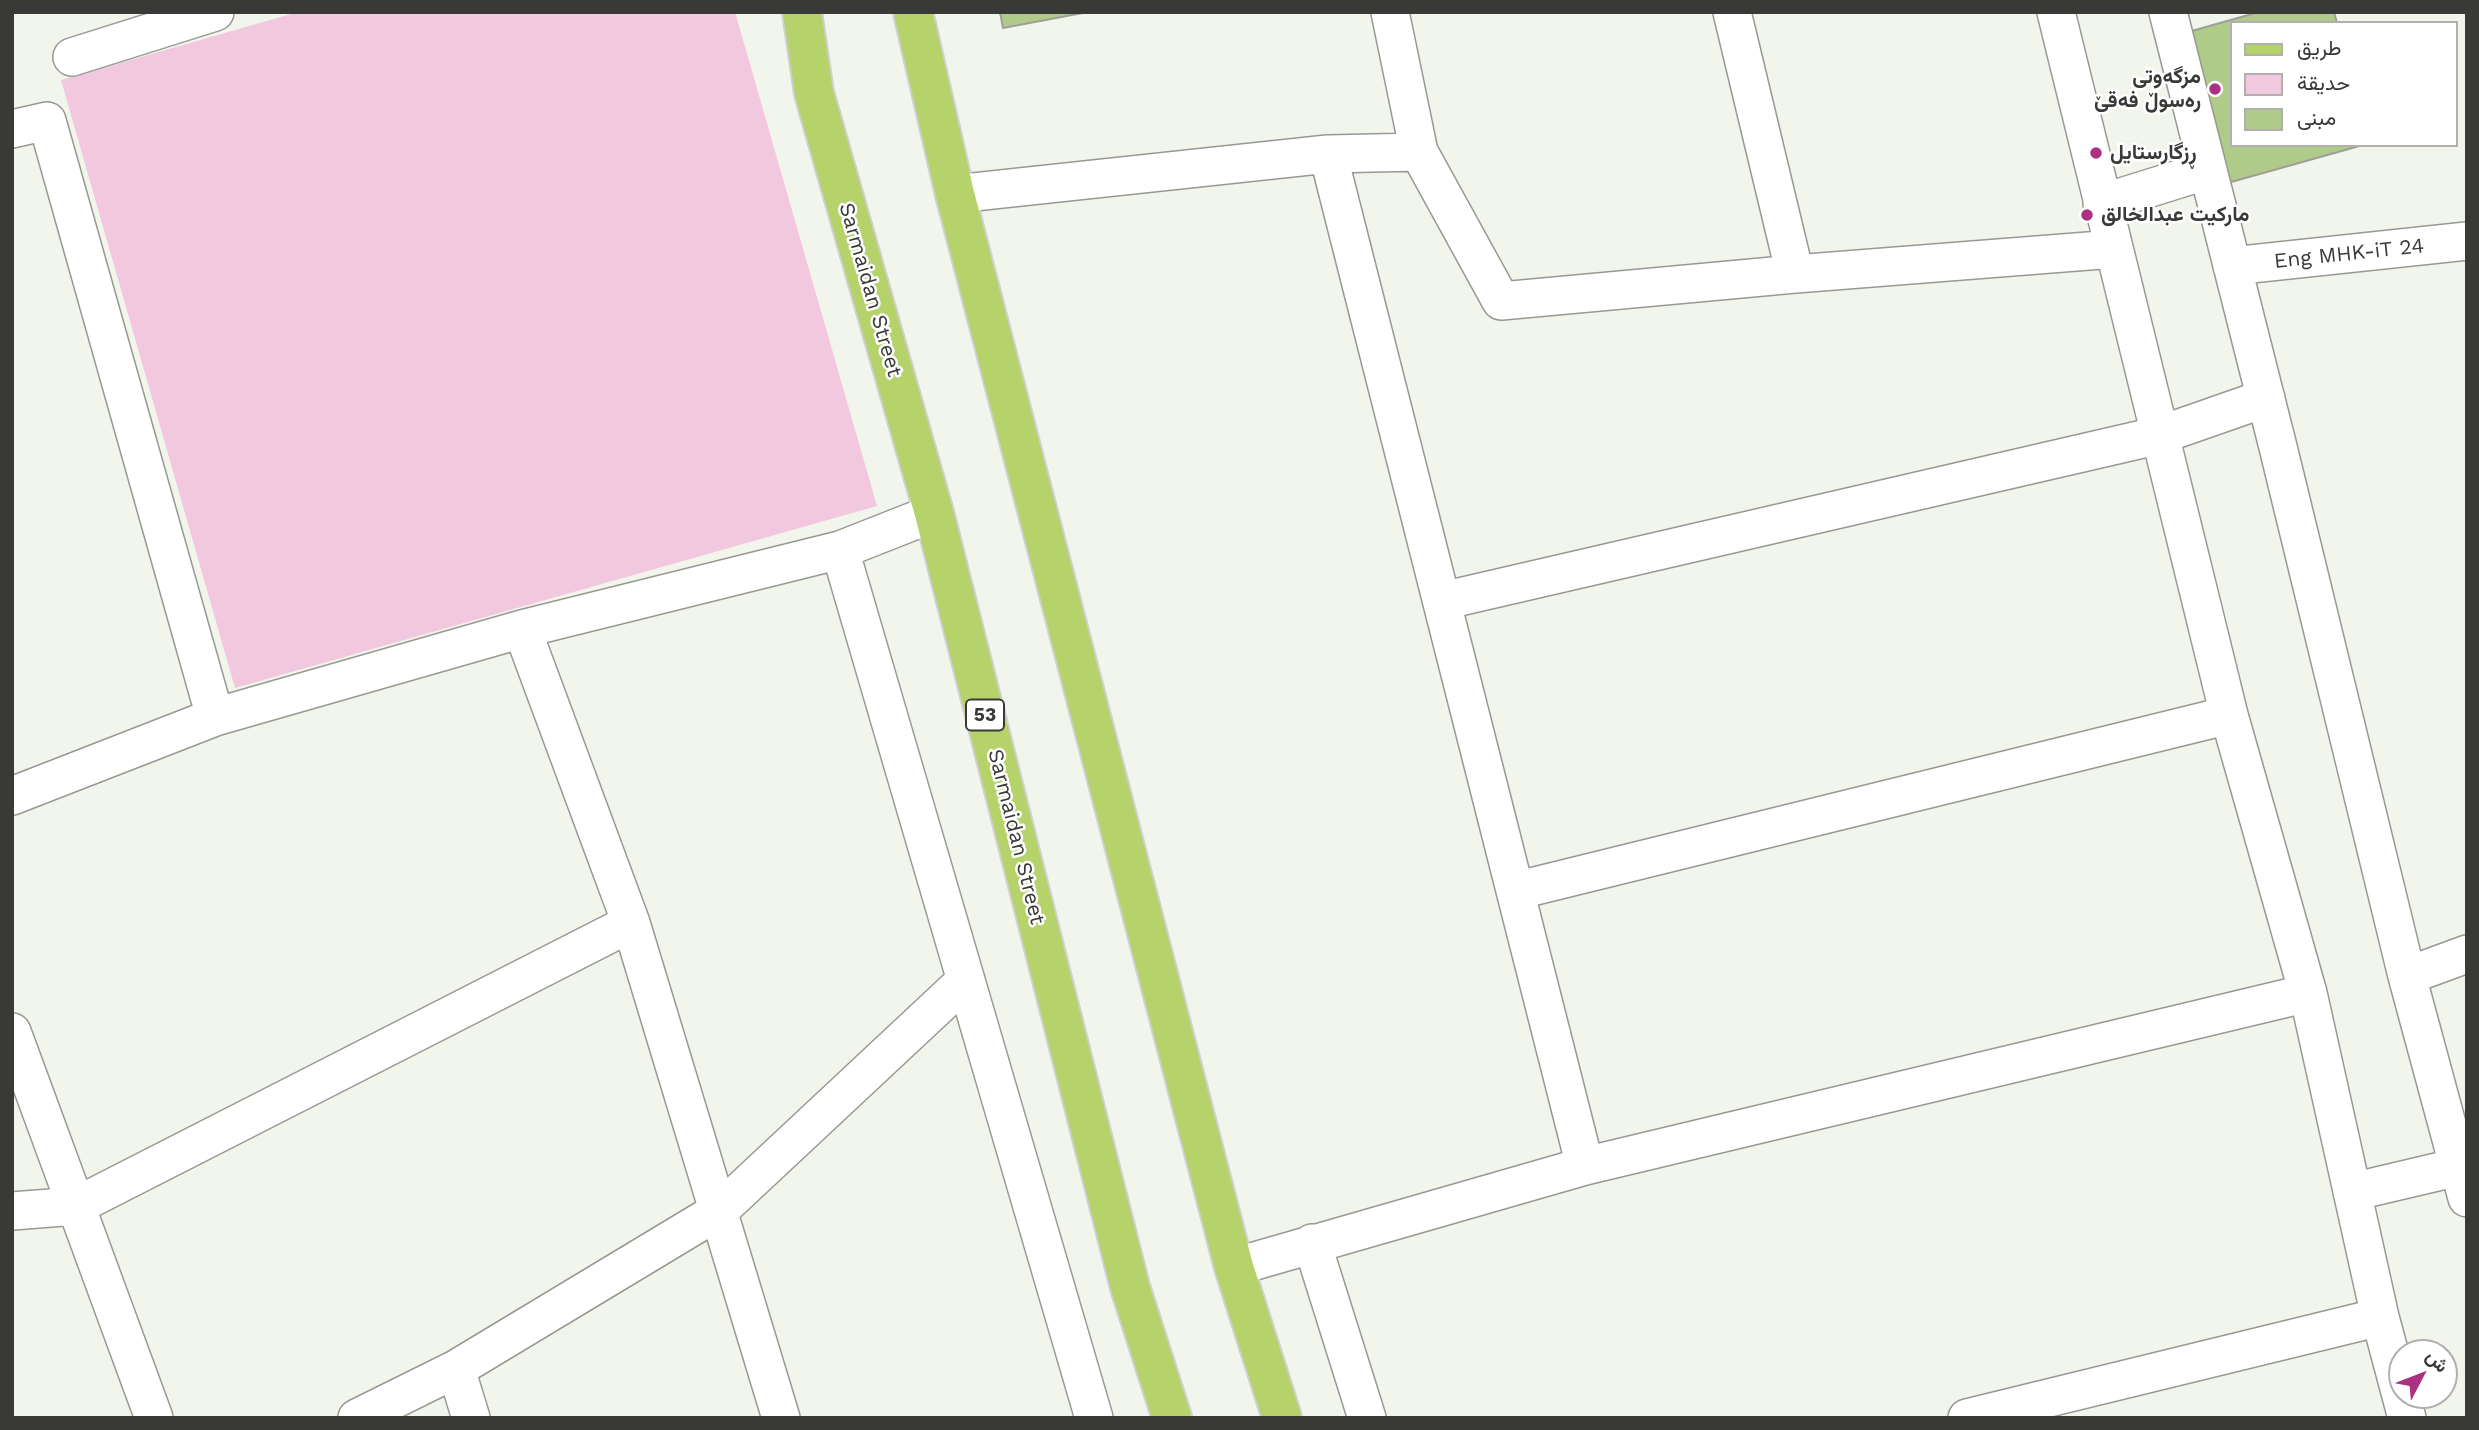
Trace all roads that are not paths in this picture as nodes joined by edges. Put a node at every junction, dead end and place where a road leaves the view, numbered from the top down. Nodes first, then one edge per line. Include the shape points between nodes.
1 (215, 12) edge
2 (802, 12) edge
3 (913, 12) edge
4 (1390, 12) edge
5 (1732, 12) edge
6 (2056, 12) edge
7 (2168, 12) edge
8 (72, 57) dead end
9 (12, 129) edge
10 (1419, 152) junction
11 (1328, 154) junction
12 (2208, 170) junction
13 (955, 194) junction
14 (2102, 203) junction
15 (2467, 241) edge
16 (2114, 249) junction
17 (2232, 266) junction
18 (1795, 274) junction
19 (2266, 398) junction
20 (2160, 435) junction
21 (934, 513) junction
22 (840, 550) junction
23 (1442, 601) junction
24 (522, 629) junction
25 (2228, 715) junction
26 (215, 716) junction
27 (12, 796) edge
28 (1515, 891) junction
29 (631, 923) junction
30 (2467, 954) edge
31 (2407, 975) junction
32 (966, 980) junction
33 (2308, 993) junction
34 (12, 1032) edge
35 (1585, 1166) junction
36 (2462, 1182) edge
37 (2351, 1192) junction
38 (76, 1206) junction
39 (720, 1210) junction
40 (12, 1212) edge
41 (1312, 1243) junction
42 (1234, 1267) junction
43 (2380, 1317) junction
44 (456, 1369) junction
45 (2092, 1403) edge
46 (154, 1418) edge
47 (357, 1418) edge
48 (471, 1418) edge
49 (782, 1418) edge
50 (1094, 1418) edge
51 (1172, 1418) edge
52 (1282, 1418) edge
53 (1367, 1418) edge
54 (1967, 1418) edge
55 (2407, 1418) edge

1 - 8 street
2 - 21 main road, Sarmaidan Street / 53 via 814,93
3 - 13 main road
4 - 10 street
5 - 18 street
6 - 14 street
7 - 12 street
9 - 26 street via 47,121
10 - 11 street
10 - 18 street via 1501,301
11 - 13 street
11 - 23 street
12 - 14 street
12 - 17 street
13 - 42 main road
14 - 16 street
15 - 17 street, Eng MHK-iT 24
16 - 18 street
16 - 20 street
17 - 19 street
19 - 20 street
19 - 31 street
20 - 23 street
20 - 25 street
21 - 22 street
21 - 51 main road, Sarmaidan Street / 53 via 1130,1287
22 - 24 street
22 - 32 street
23 - 28 street
24 - 26 street
24 - 29 street
25 - 28 street
25 - 33 street
26 - 27 street
28 - 35 street
29 - 38 street
29 - 39 street
30 - 31 street
31 - 36 street
32 - 39 street
32 - 50 street
33 - 35 street
33 - 37 street
34 - 38 street
35 - 41 street
36 - 37 street
37 - 43 street
38 - 40 street
38 - 46 street
39 - 44 street
39 - 49 street
41 - 42 street
41 - 53 street
42 - 52 main road
43 - 45 street
43 - 55 street
44 - 47 street
44 - 48 street
45 - 54 street

